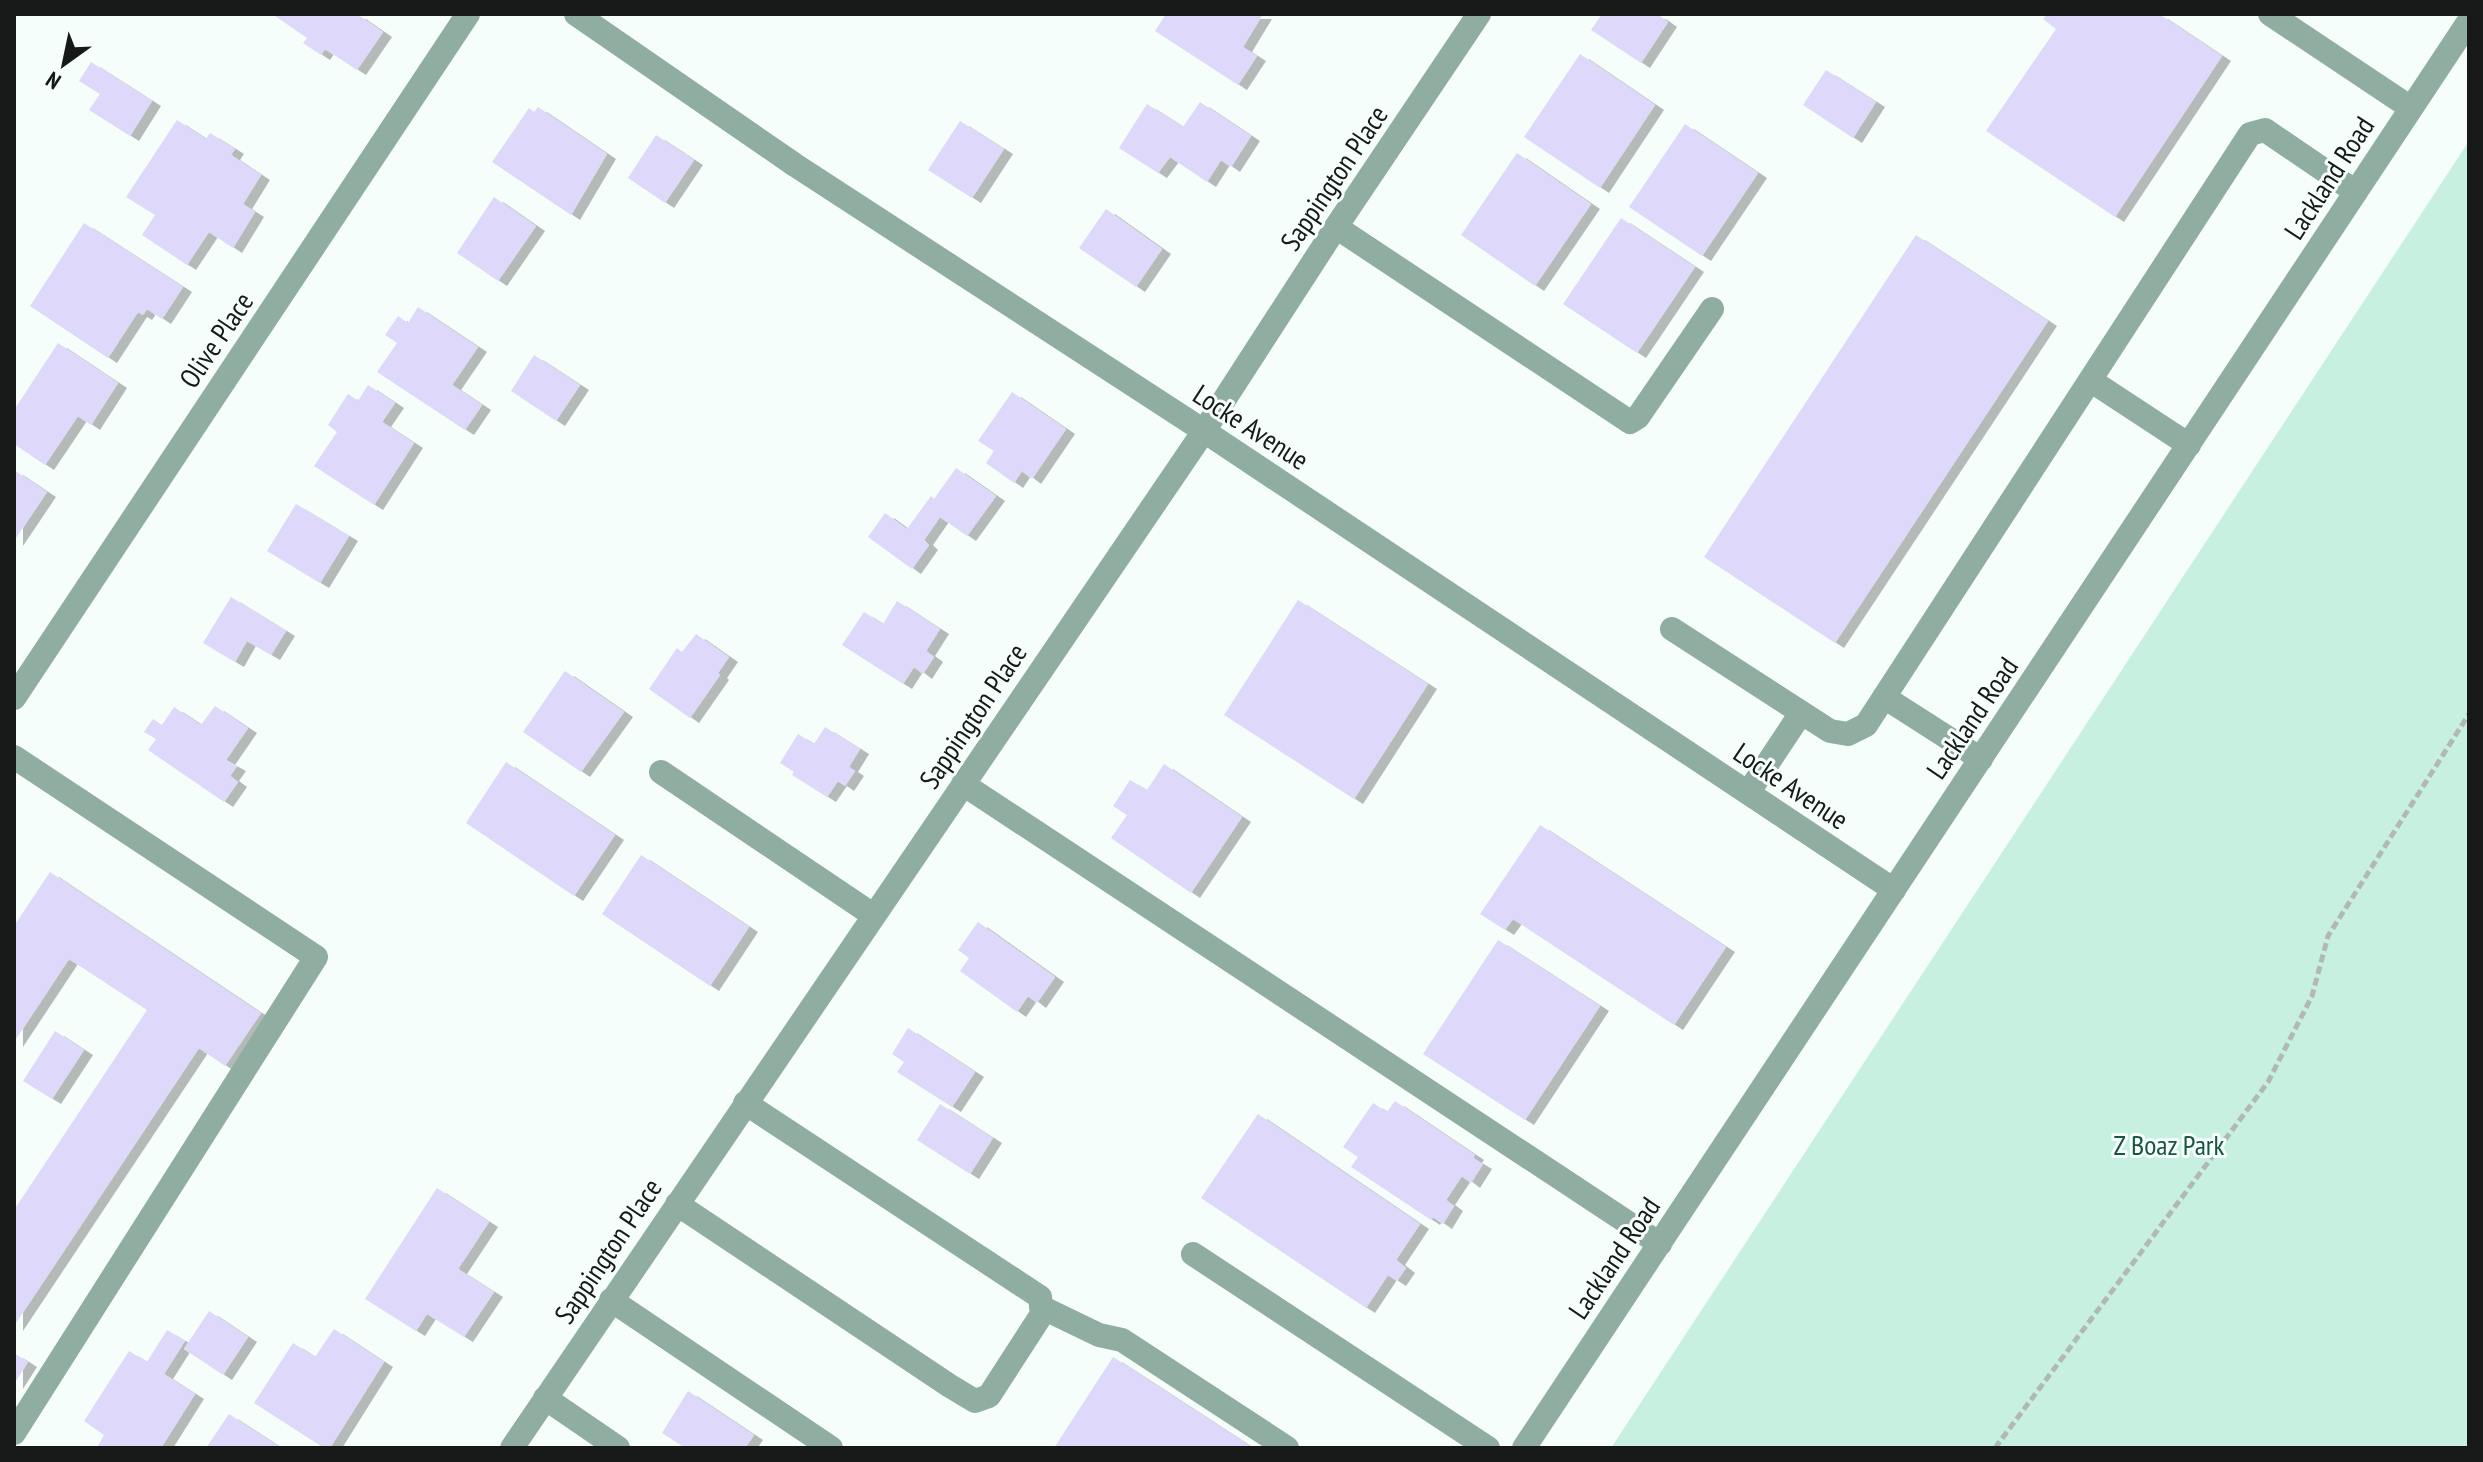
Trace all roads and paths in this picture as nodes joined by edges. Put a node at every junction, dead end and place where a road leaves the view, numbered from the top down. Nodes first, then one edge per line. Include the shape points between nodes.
1 (468, 14) edge
2 (576, 14) edge
3 (1479, 14) edge
4 (2270, 14) edge
5 (2469, 21) edge
6 (2411, 108) junction
7 (2356, 192) junction
8 (1336, 227) junction
9 (1712, 309) dead end
10 (2090, 380) junction
11 (1204, 431) junction
12 (2189, 445) junction
13 (1672, 629) dead end
14 (1884, 697) junction
15 (14, 698) edge
16 (1801, 713) junction
17 (2469, 714) edge
18 (14, 757) edge
19 (1981, 759) junction
20 (661, 772) dead end
21 (963, 784) junction
22 (1748, 793) junction
23 (1894, 890) junction
24 (873, 915) junction
25 (745, 1103) junction
26 (677, 1204) junction
27 (1660, 1244) junction
28 (1193, 1254) dead end
29 (611, 1300) junction
30 (1041, 1307) junction
31 (545, 1398) junction
32 (14, 1433) edge
33 (512, 1448) edge
34 (618, 1448) edge
35 (831, 1448) edge
36 (1287, 1448) edge
37 (1488, 1448) edge
38 (1524, 1448) edge
39 (1995, 1448) edge

1 - 15 street, Olive Place
2 - 11 street, Locke Avenue via 795,165
3 - 8 street, Sappington Place
4 - 6 street
5 - 6 street, Lackland Road
6 - 7 street, Lackland Road
7 - 10 street via 2265,130 2250,134
7 - 12 street, Lackland Road
8 - 9 street via 1630,422
8 - 11 street, Sappington Place
10 - 12 street
10 - 14 street
11 - 21 street, Sappington Place
11 - 22 street, Locke Avenue
12 - 19 street, Lackland Road
13 - 16 street
14 - 16 street via 1866,725 1848,734 1830,731
14 - 19 street
16 - 22 street
17 - 39 path via 2328,936 2312,996 2268,1082
18 - 32 street via 316,957
19 - 23 street, Lackland Road
20 - 24 street
21 - 24 street, Sappington Place
21 - 27 street
22 - 23 street, Locke Avenue
23 - 27 street, Lackland Road
24 - 25 street, Sappington Place
25 - 26 street, Sappington Place
25 - 30 street via 1040,1297
26 - 29 street, Sappington Place
26 - 30 street via 975,1401 989,1396 1042,1314
27 - 38 street, Lackland Road
28 - 37 street
29 - 31 street, Sappington Place
29 - 35 street
30 - 36 street via 1099,1335 1122,1340
31 - 33 street, Sappington Place
31 - 34 street

